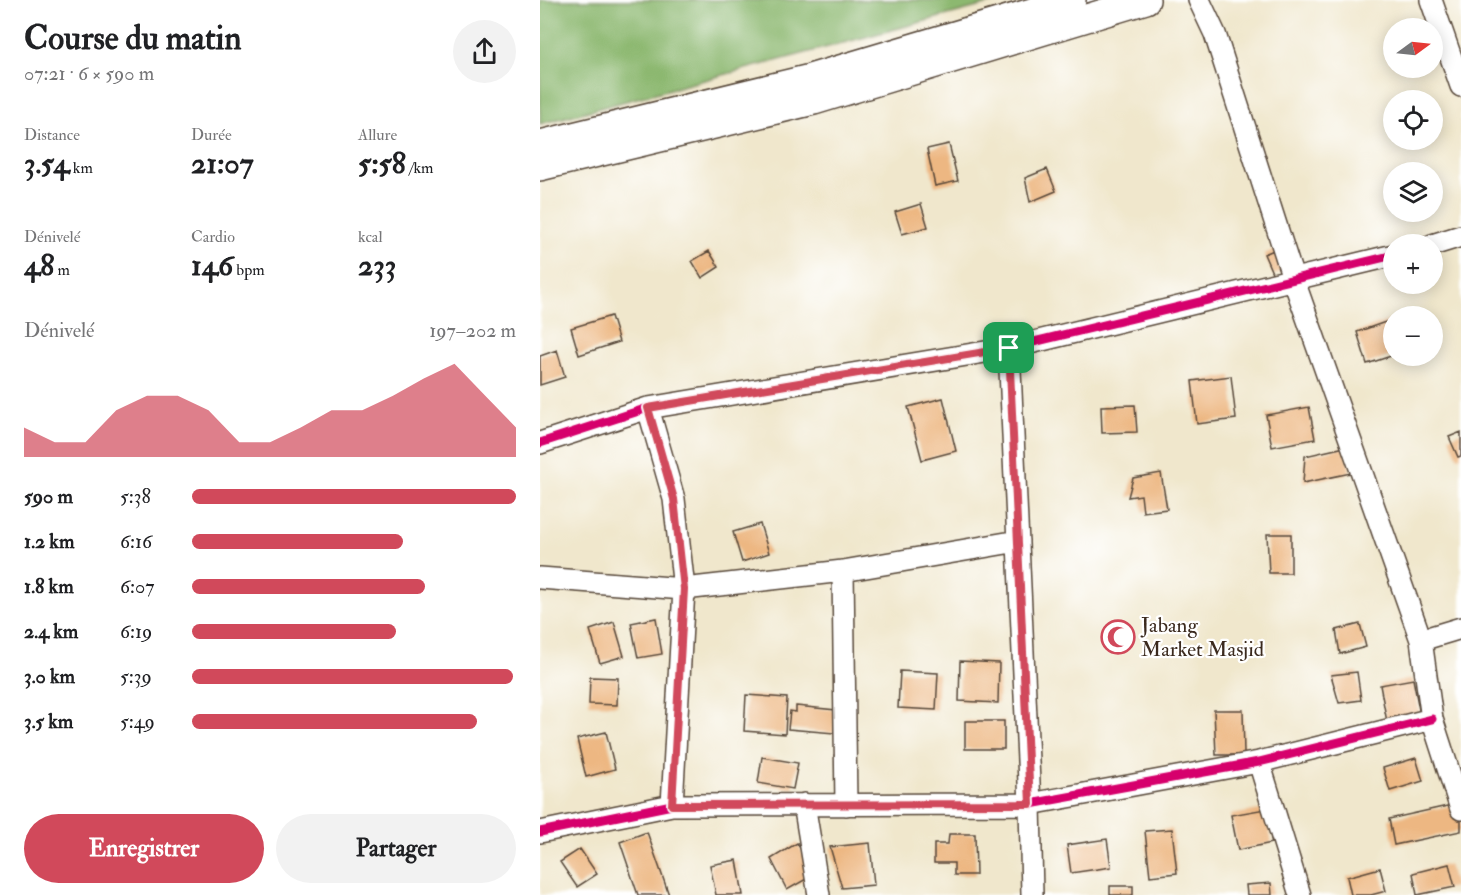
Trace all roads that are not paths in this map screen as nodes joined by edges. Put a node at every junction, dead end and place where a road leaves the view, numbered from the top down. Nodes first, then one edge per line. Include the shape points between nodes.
1 (1072, 0) edge
2 (1146, 0) edge
3 (1199, 0) edge
4 (1431, 0) edge
5 (1461, 86) edge
6 (540, 144) edge
7 (540, 167) edge
8 (1461, 236) edge
9 (1443, 242) edge
10 (1383, 258) edge
11 (1293, 278) junction
12 (1009, 348) junction
13 (648, 408) junction
14 (540, 443) edge
15 (1018, 541) junction
16 (843, 571) junction
17 (540, 578) edge
18 (684, 589) junction
19 (1461, 628) edge
20 (1421, 640) junction
21 (1432, 718) junction
22 (1258, 762) junction
23 (804, 804) junction
24 (846, 804) junction
25 (1030, 804) junction
26 (672, 805) junction
27 (1461, 809) edge
28 (540, 832) edge
29 (819, 895) edge
30 (1032, 895) edge
31 (1300, 895) edge

1 - 6 street via 810,78
2 - 7 street via 814,101
3 - 11 street via 1215,34
4 - 5 street
8 - 9 street
10 - 11 street
11 - 12 street
11 - 20 street
12 - 13 street
12 - 15 street
13 - 14 street
13 - 18 street via 674,499
15 - 16 street
15 - 25 street
16 - 18 street
16 - 24 street
17 - 18 street
18 - 26 street
19 - 20 street
20 - 21 street
21 - 22 street
21 - 27 street
22 - 25 street
22 - 31 street
23 - 24 street
23 - 26 street
23 - 29 street
24 - 25 street
25 - 30 street
26 - 28 street

